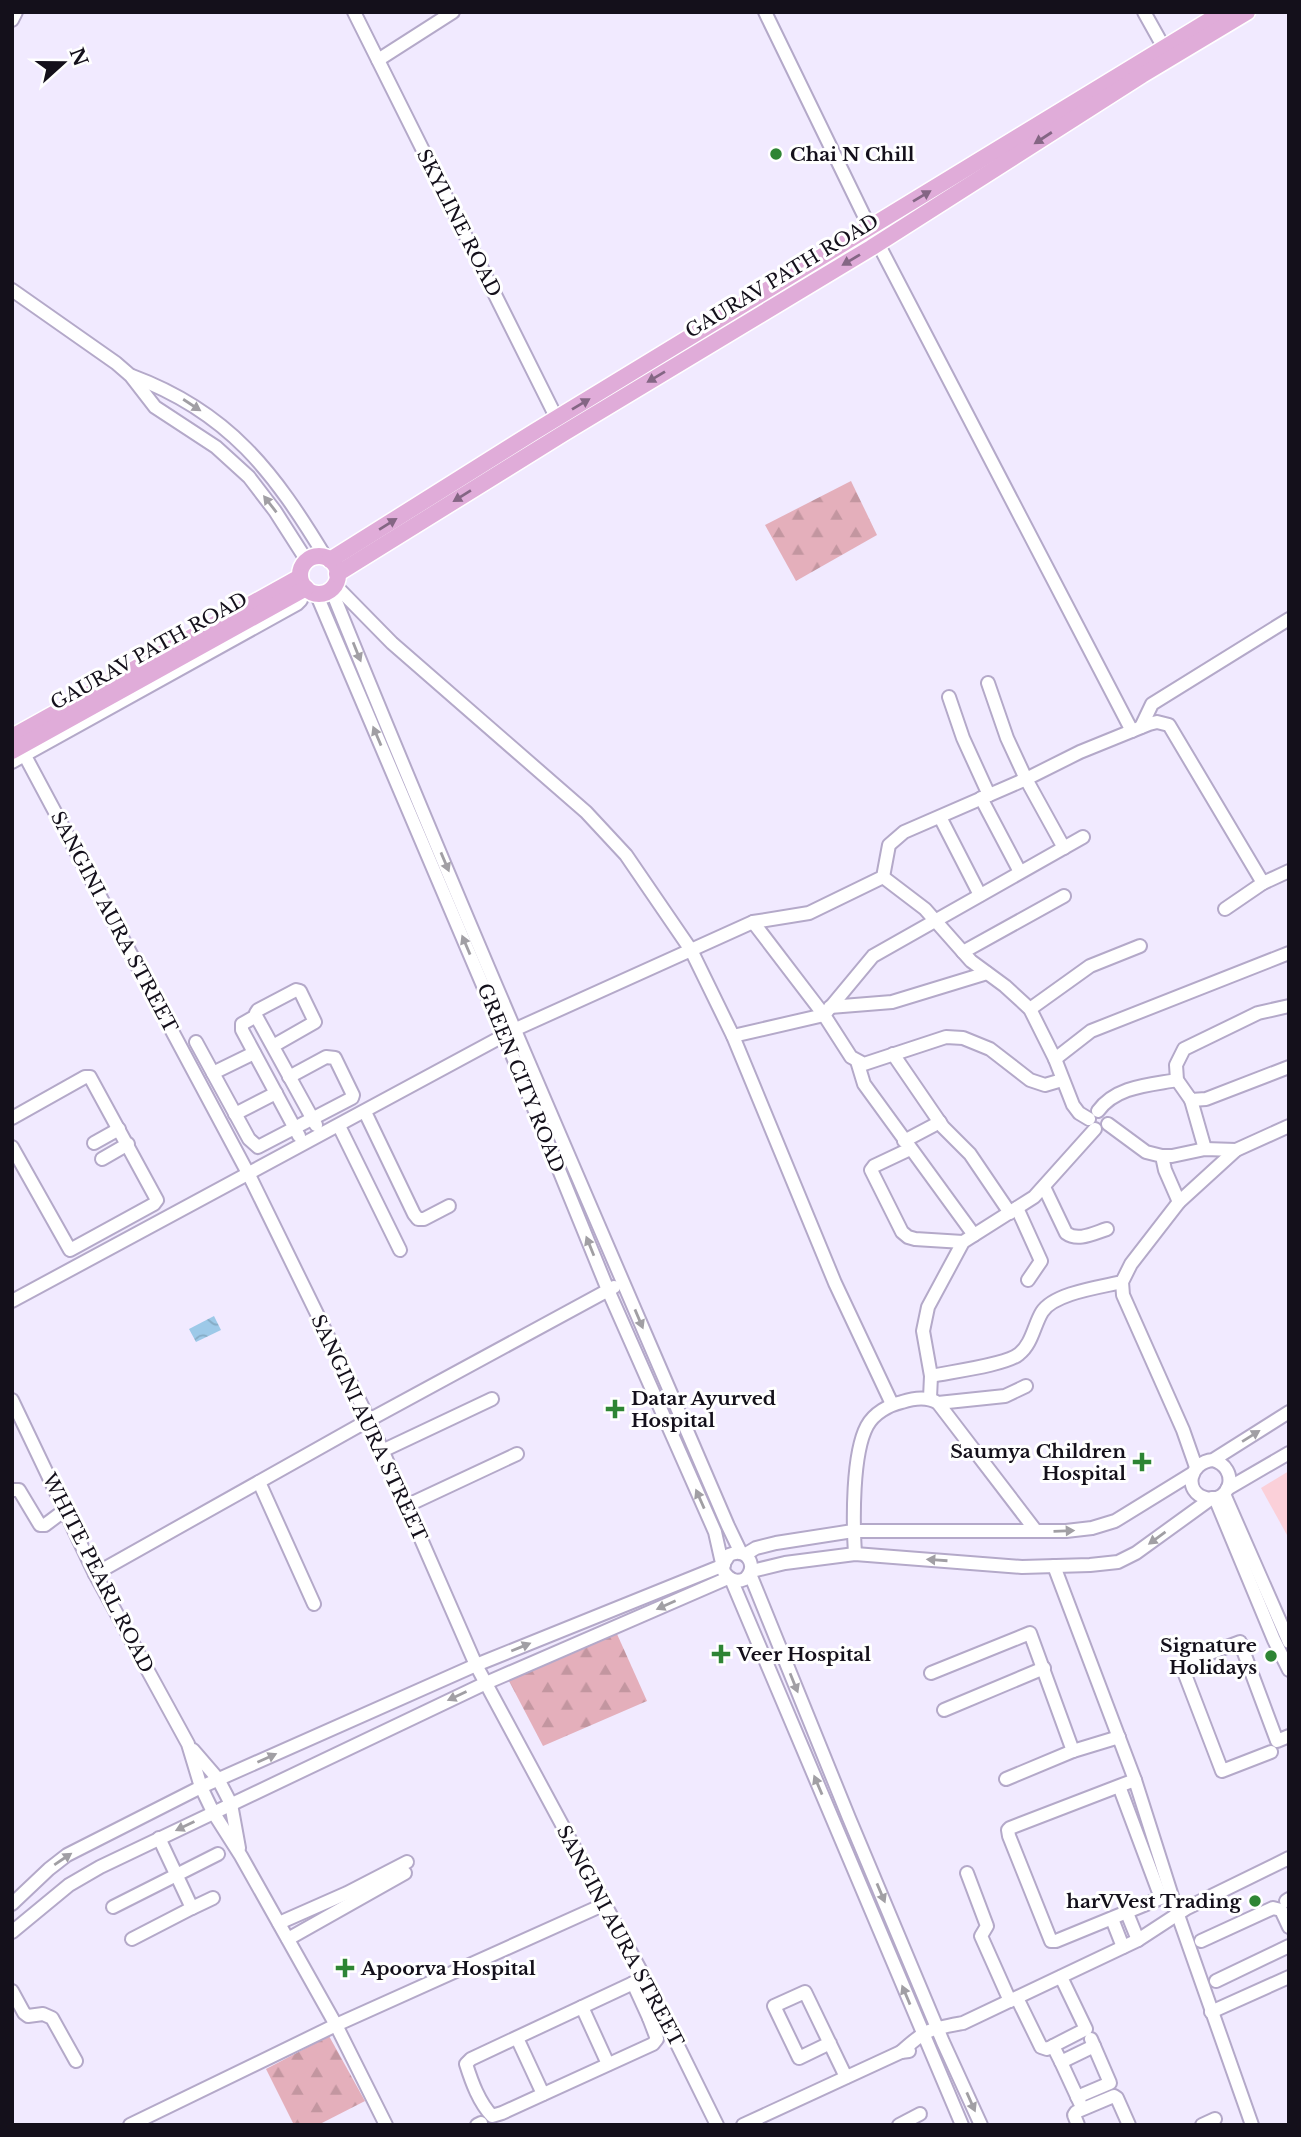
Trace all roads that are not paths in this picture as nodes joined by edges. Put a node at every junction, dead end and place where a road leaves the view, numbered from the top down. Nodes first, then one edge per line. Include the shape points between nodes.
1 (16, 12) edge
2 (354, 12) edge
3 (453, 12) edge
4 (765, 12) edge
5 (1144, 12) edge
6 (1223, 12) edge
7 (1247, 12) edge
8 (12, 20) edge
9 (1167, 53) junction
10 (378, 60) junction
11 (870, 228) junction
12 (879, 243) junction
13 (12, 290) edge
14 (131, 376) junction
15 (560, 426) junction
16 (261, 464) junction
17 (248, 477) junction
18 (307, 561) joint
19 (320, 579) junction
20 (1289, 619) edge
21 (988, 683) dead end
22 (949, 697) dead end
23 (1136, 729) junction
24 (17, 745) edge
25 (12, 762) edge
26 (1026, 779) junction
27 (985, 796) junction
28 (940, 817) junction
29 (1083, 837) dead end
30 (1063, 848) junction
31 (1289, 871) edge
32 (1020, 872) junction
33 (883, 877) junction
34 (1263, 883) junction
35 (980, 895) junction
36 (1064, 896) dead end
37 (1225, 909) dead end
38 (935, 920) junction
39 (753, 922) junction
40 (1140, 946) dead end
41 (691, 950) junction
42 (963, 952) junction
43 (1289, 953) edge
44 (987, 973) junction
45 (1289, 1006) edge
46 (1030, 1009) junction
47 (827, 1011) junction
48 (257, 1016) junction
49 (510, 1032) junction
50 (733, 1036) junction
51 (196, 1042) dead end
52 (273, 1046) junction
53 (254, 1053) junction
54 (893, 1054) junction
55 (1055, 1059) junction
56 (857, 1061) junction
57 (1289, 1067) edge
58 (213, 1073) junction
59 (289, 1077) junction
60 (1062, 1080) junction
61 (1177, 1080) junction
62 (276, 1093) junction
63 (1191, 1100) junction
64 (365, 1112) junction
65 (235, 1114) junction
66 (12, 1118) edge
67 (312, 1119) junction
68 (1094, 1119) junction
69 (940, 1122) junction
70 (339, 1126) junction
71 (1289, 1126) edge
72 (119, 1129) junction
73 (295, 1129) junction
74 (321, 1135) junction
75 (94, 1143) dead end
76 (128, 1144) junction
77 (304, 1145) junction
78 (907, 1145) junction
79 (12, 1147) edge
80 (1205, 1149) junction
81 (1236, 1150) junction
82 (1162, 1156) junction
83 (102, 1159) dead end
84 (248, 1175) junction
85 (1044, 1187) junction
86 (1179, 1202) junction
87 (449, 1206) dead end
88 (1013, 1210) junction
89 (131, 1217) junction
90 (1107, 1229) dead end
91 (141, 1233) junction
92 (969, 1238) junction
93 (400, 1250) dead end
94 (1028, 1280) dead end
95 (623, 1282) junction
96 (1122, 1282) junction
97 (608, 1290) junction
98 (12, 1301) edge
99 (931, 1376) junction
100 (1026, 1386) dead end
101 (492, 1399) dead end
102 (12, 1400) edge
103 (934, 1400) junction
104 (892, 1404) junction
105 (1289, 1412) edge
106 (369, 1420) junction
107 (1183, 1430) junction
108 (382, 1451) junction
109 (1289, 1453) edge
110 (517, 1454) dead end
111 (1211, 1460) junction
112 (1194, 1470) junction
113 (259, 1482) junction
114 (12, 1490) edge
115 (1220, 1495) junction
116 (406, 1506) junction
117 (65, 1510) junction
118 (853, 1531) junction
119 (1036, 1531) junction
120 (744, 1554) junction
121 (855, 1554) junction
122 (1054, 1566) junction
123 (727, 1571) junction
124 (751, 1573) junction
125 (95, 1574) junction
126 (314, 1604) dead end
127 (1284, 1637) edge
128 (476, 1665) junction
129 (1044, 1668) junction
130 (1289, 1670) edge
131 (931, 1673) dead end
132 (486, 1683) junction
133 (944, 1710) dead end
134 (1289, 1736) edge
135 (1119, 1737) junction
136 (188, 1744) junction
137 (1073, 1751) junction
138 (1271, 1752) dead end
139 (218, 1779) junction
140 (1006, 1779) dead end
141 (1135, 1780) junction
142 (1119, 1786) junction
143 (201, 1787) junction
144 (231, 1804) junction
145 (213, 1812) junction
146 (159, 1838) junction
147 (219, 1854) dead end
148 (241, 1856) junction
149 (1289, 1858) edge
150 (176, 1874) junction
151 (967, 1874) dead end
152 (213, 1898) dead end
153 (12, 1904) edge
154 (604, 1904) junction
155 (113, 1907) dead end
156 (192, 1908) junction
157 (1127, 1913) junction
158 (1178, 1915) junction
159 (1112, 1919) junction
160 (279, 1923) junction
161 (1289, 1927) edge
162 (12, 1932) edge
163 (132, 1939) dead end
164 (288, 1939) junction
165 (1138, 1940) junction
166 (1201, 1941) dead end
167 (1289, 1946) edge
168 (1124, 1947) junction
169 (1061, 1977) junction
170 (1289, 1977) edge
171 (1216, 1980) dead end
172 (639, 1981) junction
173 (12, 1991) edge
174 (1013, 2000) junction
175 (582, 2007) junction
176 (1211, 2012) junction
177 (655, 2015) junction
178 (963, 2023) junction
179 (336, 2025) junction
180 (937, 2028) junction
181 (1086, 2029) junction
182 (922, 2033) junction
183 (517, 2038) junction
184 (943, 2042) junction
185 (830, 2043) junction
186 (1053, 2046) junction
187 (1094, 2046) junction
188 (928, 2048) junction
189 (901, 2052) junction
190 (76, 2061) dead end
191 (1061, 2062) junction
192 (608, 2064) junction
193 (846, 2077) junction
194 (543, 2094) junction
195 (1080, 2103) junction
196 (920, 2114) dead end
197 (1215, 2119) dead end
198 (130, 2125) edge
199 (386, 2125) edge
200 (717, 2125) edge
201 (743, 2125) edge
202 (899, 2125) edge
203 (962, 2125) edge
204 (981, 2125) edge
205 (1078, 2125) edge
206 (1129, 2125) edge
207 (1202, 2125) edge
208 (1252, 2125) edge

1 - 8 street
2 - 10 street, SKYLINE ROAD
3 - 10 street
4 - 11 street
5 - 9 street
6 - 9 main road, GAURAV PATH ROAD
7 - 9 main road, GAURAV PATH ROAD
11 -> 9 main road, GAURAV PATH ROAD
9 -> 12 main road, GAURAV PATH ROAD
10 - 15 street, SKYLINE ROAD
11 - 12 street
15 -> 11 main road, GAURAV PATH ROAD
12 -> 15 main road, GAURAV PATH ROAD
12 - 23 street
13 - 14 street
14 -> 16 street via 194,406 232,433
14 - 17 street via 155,407 216,447
15 - 19 main road, GAURAV PATH ROAD
16 - 17 street
16 - 19 street via 295,508
18 -> 17 street
18 - 19 main road via 301,570
19 - 24 main road, GAURAV PATH ROAD
19 - 41 street via 586,812 626,855
19 - 49 street, GREEN CITY ROAD via 383,717
20 - 23 street via 1152,704
21 - 26 street
22 - 27 street
23 - 26 street
23 - 34 street via 1157,722 1169,725
24 - 25 street
24 - 84 street, SANGINI AURA STREET
26 - 27 street
26 - 30 street
27 - 28 street
27 - 32 street
28 - 33 street via 904,832 889,845
28 - 35 street
29 - 30 street
30 - 32 street
31 - 34 street
32 - 35 street
33 - 38 street
33 - 39 street via 809,913
34 - 37 street
35 - 38 street
36 - 42 street
38 - 42 street
38 - 47 street via 873,956
39 - 41 street
39 - 47 street
40 - 46 street via 1090,966
41 - 49 street
41 - 50 street
42 - 44 street
43 - 55 street via 1091,1031
44 - 46 street
44 - 47 street via 892,1002
45 - 61 street via 1258,1013 1184,1049 1175,1065
46 - 55 street
47 - 50 street
47 - 56 street
48 - 52 street
48 - 52 street via 258,1010 296,990 301,992 315,1022
48 - 53 street via 241,1025
49 - 64 street
49 - 95 street, GREEN CITY ROAD
97 -> 49 street, GREEN CITY ROAD
50 - 104 street via 835,1283
51 - 58 street
52 - 59 street
53 - 58 street
53 - 62 street
54 - 56 street via 864,1064
54 - 60 street via 953,1036 990,1048 1030,1080 1045,1085
54 - 69 street
55 - 60 street
56 - 78 street via 864,1084
57 - 63 street via 1206,1099
58 - 65 street
59 - 67 street
59 - 67 street via 326,1057 335,1058 352,1098
60 - 68 street via 1079,1113
61 - 63 street
61 - 68 street via 1127,1090 1106,1100
62 - 65 street
62 - 73 street
63 - 80 street
64 - 70 street
64 - 87 street via 418,1219
65 - 73 street via 248,1139 258,1147
66 - 72 street via 88,1076
67 - 73 street
67 - 74 street
68 - 82 street via 1107,1115 1108,1124 1146,1152
68 - 85 street
69 - 78 street
69 - 88 street
70 - 74 street
70 - 93 street
71 - 81 street
72 - 75 street
72 - 76 street
73 - 77 street
74 - 77 street
76 - 83 street
76 - 89 street via 157,1200
77 - 84 street
78 - 92 street
78 - 92 street via 871,1170 902,1232 915,1239
79 - 89 street via 71,1250
80 - 81 street
80 - 82 street
81 - 86 street
82 - 86 street
84 - 91 street
84 - 106 street, SANGINI AURA STREET
85 - 88 street
85 - 90 street via 1071,1237
86 - 96 street
88 - 92 street
88 - 94 street via 1041,1261
89 - 91 street
91 - 98 street
92 - 99 street via 928,1307 923,1331
95 - 97 street
95 -> 120 street, GREEN CITY ROAD
96 - 99 street via 1053,1302 1014,1358
96 - 107 street via 1133,1321
97 - 106 street
123 -> 97 street, GREEN CITY ROAD via 715,1532
99 - 103 street
100 - 103 street via 1005,1396
101 - 108 street
102 - 117 street, WHITE PEARL ROAD
103 - 104 street
103 - 119 street
104 - 118 street via 868,1426 858,1451
111 -> 105 street
106 - 108 street, SANGINI AURA STREET
106 - 113 street
107 - 111 street
107 - 112 street
108 - 116 street, SANGINI AURA STREET
109 - 115 street
110 - 116 street
111 - 112 street
111 - 115 street via 1228,1470 1230,1483
112 - 115 street via 1193,1486 1200,1495
119 -> 112 street via 1066,1531 1115,1521
113 - 125 street
113 - 126 street
114 - 117 street via 19,1490 40,1525
115 -> 122 street via 1118,1562
115 - 127 street
116 - 128 street, SANGINI AURA STREET
117 - 125 street, WHITE PEARL ROAD
118 - 119 street
118 - 120 street via 776,1543
118 - 121 street
120 - 123 street via 729,1555
120 - 124 street via 751,1562
122 -> 121 street
121 - 124 street via 785,1563
122 - 135 street
123 - 124 street via 741,1581
128 -> 123 street
123 -> 132 street
182 -> 123 street, GREEN CITY ROAD
124 -> 180 street
125 - 136 street, WHITE PEARL ROAD
127 - 130 street
128 - 132 street, SANGINI AURA STREET
139 -> 128 street
129 - 131 street via 1030,1633
129 - 133 street
129 - 137 street
132 -> 144 street
132 - 154 street, SANGINI AURA STREET
134 - 138 street via 1277,1741 1240,1642 1181,1664 1222,1770
135 - 137 street
135 - 141 street
136 - 139 street
136 - 143 street
137 - 140 street
139 - 143 street
139 - 144 street
141 - 142 street
141 - 158 street
142 - 157 street via 1162,1896
142 - 159 street via 1010,1828 1008,1833 1051,1941
143 - 145 street
153 -> 143 street via 68,1855
144 - 145 street
144 - 148 street
145 -> 146 street
145 - 148 street
146 - 150 street
146 - 162 street via 69,1885
147 - 150 street
148 - 160 street
149 - 158 street
150 - 155 street
150 - 156 street
151 - 174 street via 987,1926 981,1936
152 - 156 street
154 - 172 street, SANGINI AURA STREET
154 - 179 street
156 - 163 street
157 - 159 street
157 - 165 street
158 - 165 street
158 - 176 street
159 - 168 street
160 - 164 street
160 - 164 street via 406,1868
161 - 166 street via 1281,1910 1273,1908
164 - 179 street
165 - 168 street
167 - 171 street
168 - 169 street
169 - 174 street
169 - 181 street
170 - 176 street
172 - 175 street
172 - 177 street, SANGINI AURA STREET
173 - 190 street via 24,2013 52,2018
174 - 178 street
174 - 186 street via 1041,2047
175 - 183 street
175 - 192 street
176 - 208 street
177 - 192 street via 657,2039 653,2044
177 - 200 street, SANGINI AURA STREET
178 - 180 street
178 - 184 street
179 - 198 street
179 - 199 street
180 - 182 street
180 - 184 street
181 - 186 street
181 - 187 street
182 - 188 street, GREEN CITY ROAD
182 - 189 street
183 - 194 street
183 - 194 street via 471,2059 466,2064 471,2079 492,2116
184 - 188 street
184 -> 204 street
185 - 185 street via 805,1993 774,2006 799,2058
185 - 193 street
186 - 191 street
187 - 191 street
187 - 195 street via 1110,2083
188 - 189 street
188 - 203 street, GREEN CITY ROAD
189 - 193 street
191 - 195 street
192 - 194 street
193 - 201 street
195 - 205 street via 1074,2114
195 - 206 street via 1116,2096
196 - 202 street
197 - 207 street

